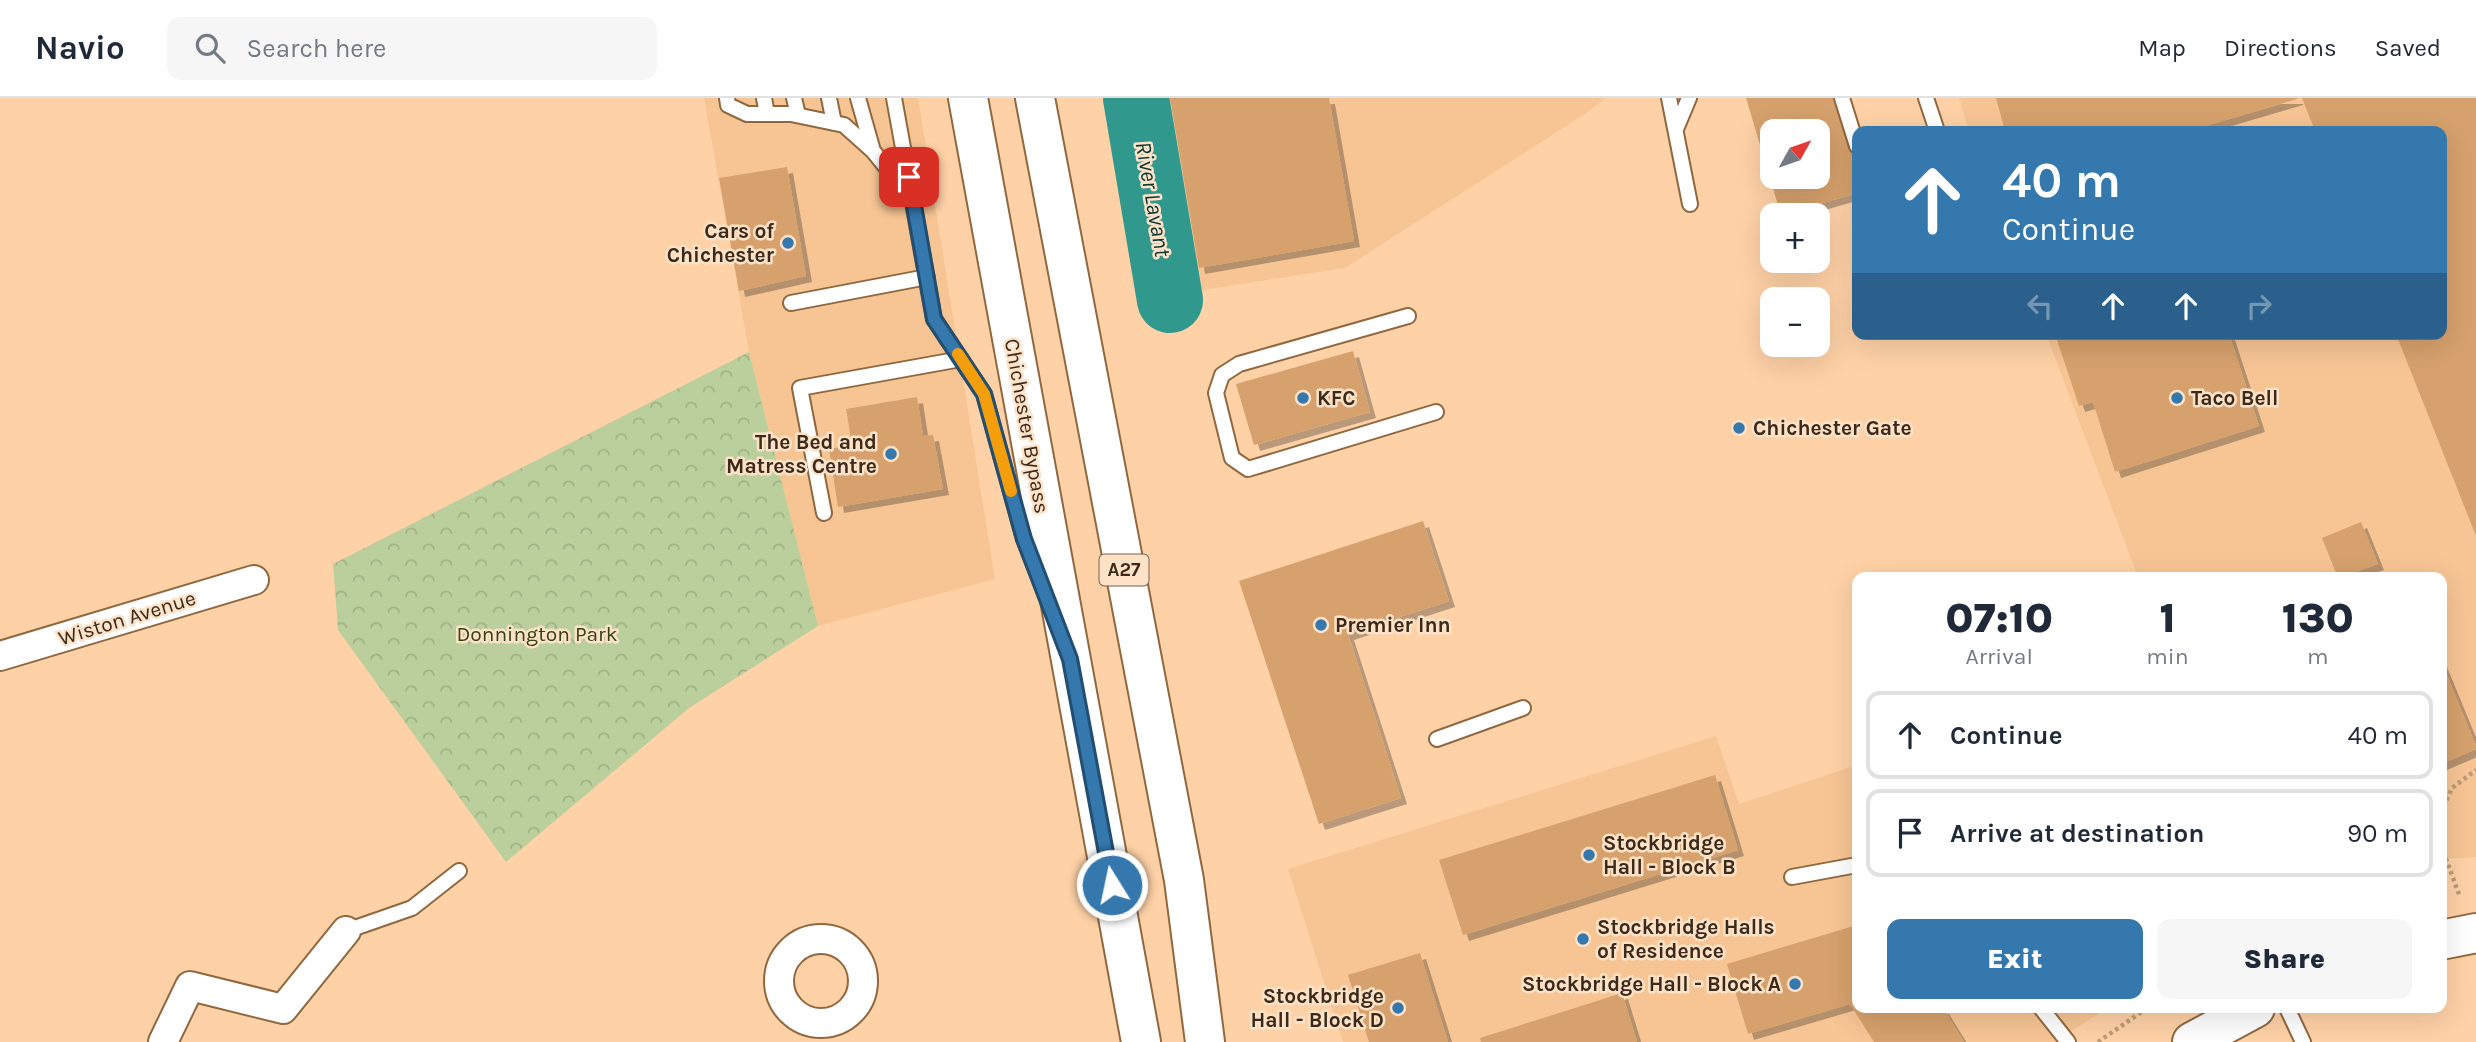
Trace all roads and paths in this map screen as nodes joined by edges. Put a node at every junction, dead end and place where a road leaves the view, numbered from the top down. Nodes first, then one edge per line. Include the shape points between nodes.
1 (727, 98) edge
2 (764, 98) edge
3 (794, 98) edge
4 (829, 98) edge
5 (858, 98) edge
6 (894, 98) edge
7 (968, 98) edge
8 (1035, 98) edge
9 (1669, 98) edge
10 (1689, 98) edge
11 (1842, 98) edge
12 (1926, 98) edge
13 (767, 114) junction
14 (798, 115) junction
15 (834, 123) junction
16 (1935, 126) edge
17 (1852, 130) edge
18 (1676, 131) junction
19 (873, 151) junction
20 (913, 200) junction
21 (1690, 204) dead end
22 (927, 277) junction
23 (791, 303) dead end
24 (1408, 316) dead end
25 (961, 359) junction
26 (1436, 412) dead end
27 (824, 513) dead end
28 (254, 580) dead end
29 (0, 656) edge
30 (1070, 659) junction
31 (1522, 708) dead end
32 (1437, 739) dead end
33 (2476, 771) edge
34 (2447, 799) edge
35 (2447, 861) edge
36 (1852, 866) edge
37 (459, 871) dead end
38 (1792, 877) dead end
39 (1184, 880) junction
40 (2460, 897) dead end
41 (346, 930) joint
42 (2476, 933) edge
43 (2447, 939) edge
44 (2045, 1013) edge
45 (2140, 1013) edge
46 (2246, 1013) edge
47 (2290, 1013) edge
48 (163, 1042) edge
49 (1141, 1042) edge
50 (1205, 1042) edge
51 (1229, 1042) edge
52 (2068, 1042) edge
53 (2098, 1042) edge
54 (2192, 1042) edge
55 (2304, 1042) edge

1 - 13 lane via 728,105 747,114
2 - 13 lane
3 - 14 lane
4 - 15 lane
5 - 19 lane
6 - 20 lane
7 - 30 main road, Chichester Bypass
8 - 39 main road, A27
9 - 18 lane
10 - 18 lane
11 - 17 lane
12 - 16 lane
13 - 14 lane
14 - 15 lane
15 - 19 lane via 844,125
18 - 21 lane
19 - 20 lane
20 - 22 lane
22 - 23 lane
22 - 25 lane via 934,319
24 - 26 lane via 1239,364 1222,375 1216,393 1232,458 1248,469
25 - 27 lane via 800,388
25 - 30 lane via 984,394 1024,539
28 - 29 street, Wiston Avenue
30 - 49 main road, Chichester Bypass
31 - 32 lane
33 - 34 path via 2452,788
35 - 40 path
36 - 38 lane
37 - 41 lane via 412,908
39 - 50 main road, A27
39 - 51 main road, A27 via 1201,915
41 - 48 street via 283,1009 190,986
42 - 43 main road
44 - 52 lane
45 - 53 path
46 - 54 main road
47 - 55 lane

